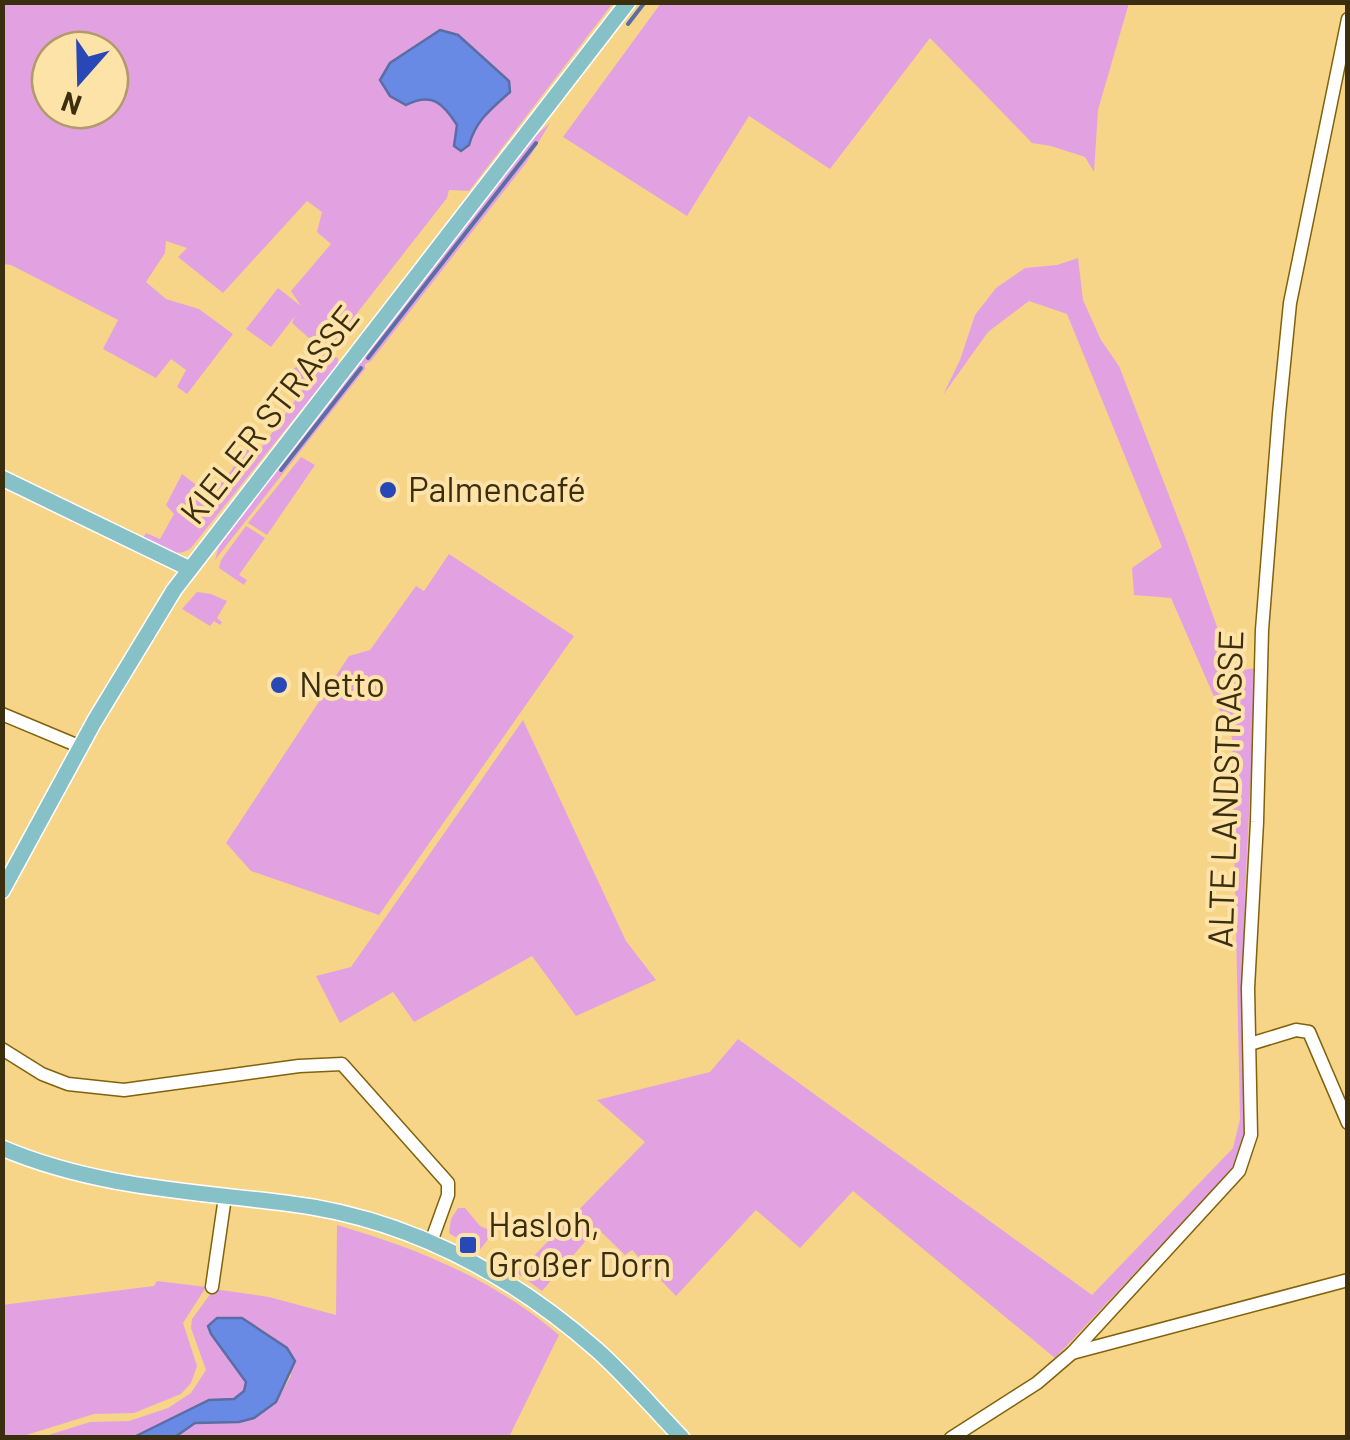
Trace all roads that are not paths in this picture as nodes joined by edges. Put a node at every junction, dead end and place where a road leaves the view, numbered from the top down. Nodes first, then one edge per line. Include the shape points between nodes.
1 (628, 2) edge
2 (1348, 19) edge
3 (2, 478) edge
4 (190, 569) junction
5 (2, 714) edge
6 (81, 747) junction
7 (2, 892) edge
8 (1250, 1044) junction
9 (2, 1050) edge
10 (1348, 1123) edge
11 (2, 1148) edge
12 (225, 1197) junction
13 (431, 1242) junction
14 (1348, 1280) edge
15 (212, 1286) dead end
16 (1072, 1354) junction
17 (682, 1438) edge
18 (951, 1438) edge

1 - 4 main road, KIELER STRASSE
2 - 8 street, ALTE LANDSTRASSE via 1290,303 1279,414 1262,630
3 - 4 main road
4 - 6 main road, KIELER STRASSE
5 - 6 street
6 - 7 main road, KIELER STRASSE
8 - 10 street via 1308,1032
8 - 16 street, ALTE LANDSTRASSE via 1251,1136 1238,1171
9 - 13 street via 68,1084 124,1090 342,1064 448,1183
11 - 12 main road via 107,1182
12 - 13 main road via 322,1209
12 - 15 street
13 - 17 main road via 539,1302 599,1352
14 - 16 street
16 - 18 street, ALTE LANDSTRASSE

